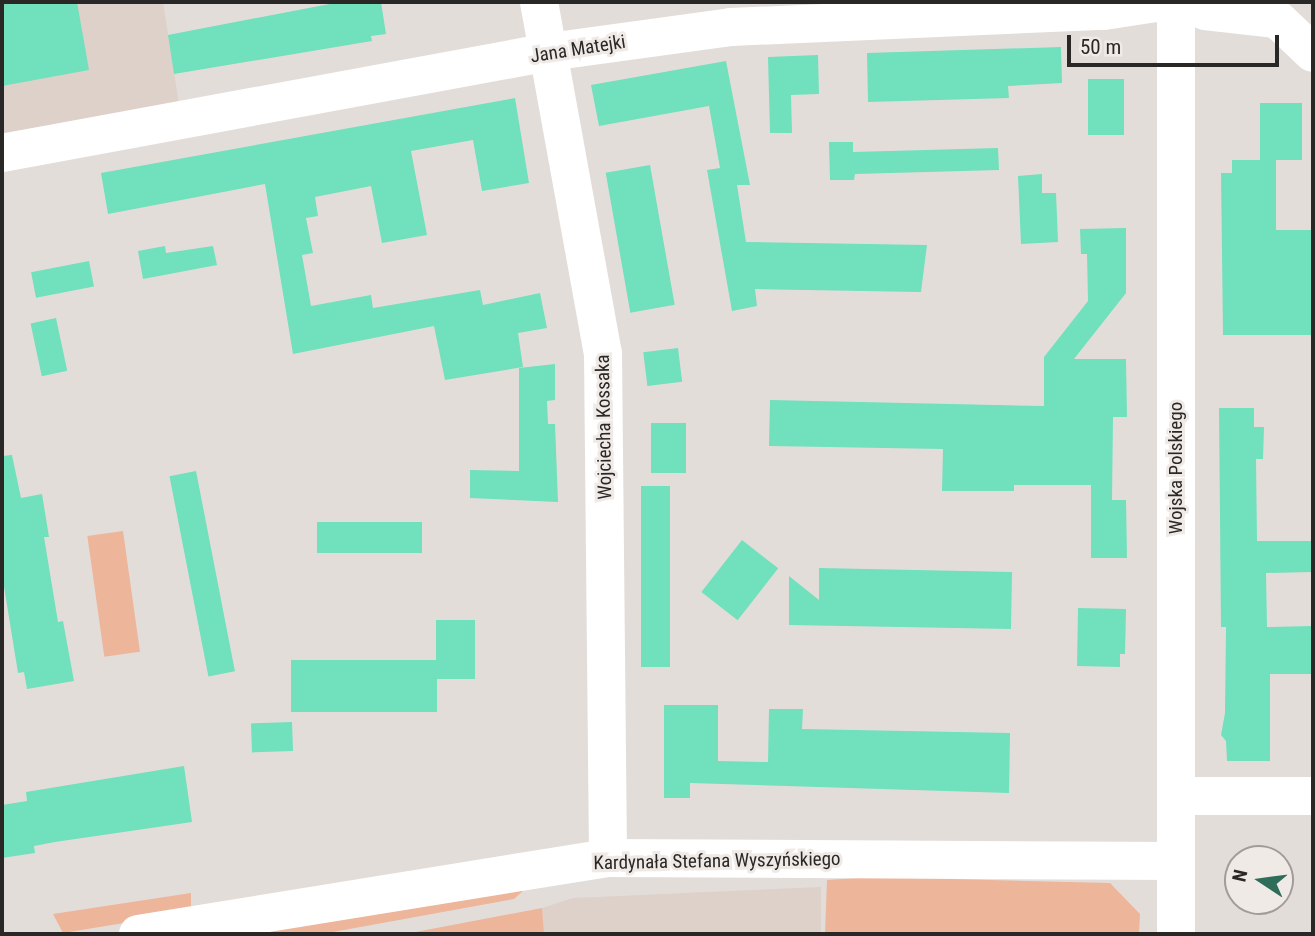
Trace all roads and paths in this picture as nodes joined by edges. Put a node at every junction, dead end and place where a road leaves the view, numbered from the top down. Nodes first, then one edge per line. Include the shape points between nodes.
1 (540, 2) edge
2 (1162, 2) edge
3 (1176, 2) edge
4 (1182, 2) edge
5 (1267, 11) edge
6 (549, 52) junction
7 (1313, 52) edge
8 (2, 153) edge
9 (1176, 796) junction
10 (1313, 796) edge
11 (608, 858) junction
12 (1176, 861) junction
13 (138, 934) edge
14 (1176, 934) edge

1 - 6 street, Wojciecha Kossaka
2 - 6 street, Jana Matejki via 1104,11 731,27
3 - 9 street, Wojska Polskiego
4 - 5 street via 1205,11
5 - 7 street
6 - 8 street, Jana Matejki
6 - 11 street, Wojciecha Kossaka via 603,353
9 - 10 street
9 - 12 street, Wojska Polskiego
11 - 12 street, Kardynała Stefana Wyszyńskiego
11 - 13 street, Kardynała Stefana Wyszyńskiego
12 - 14 street, Wojska Polskiego

